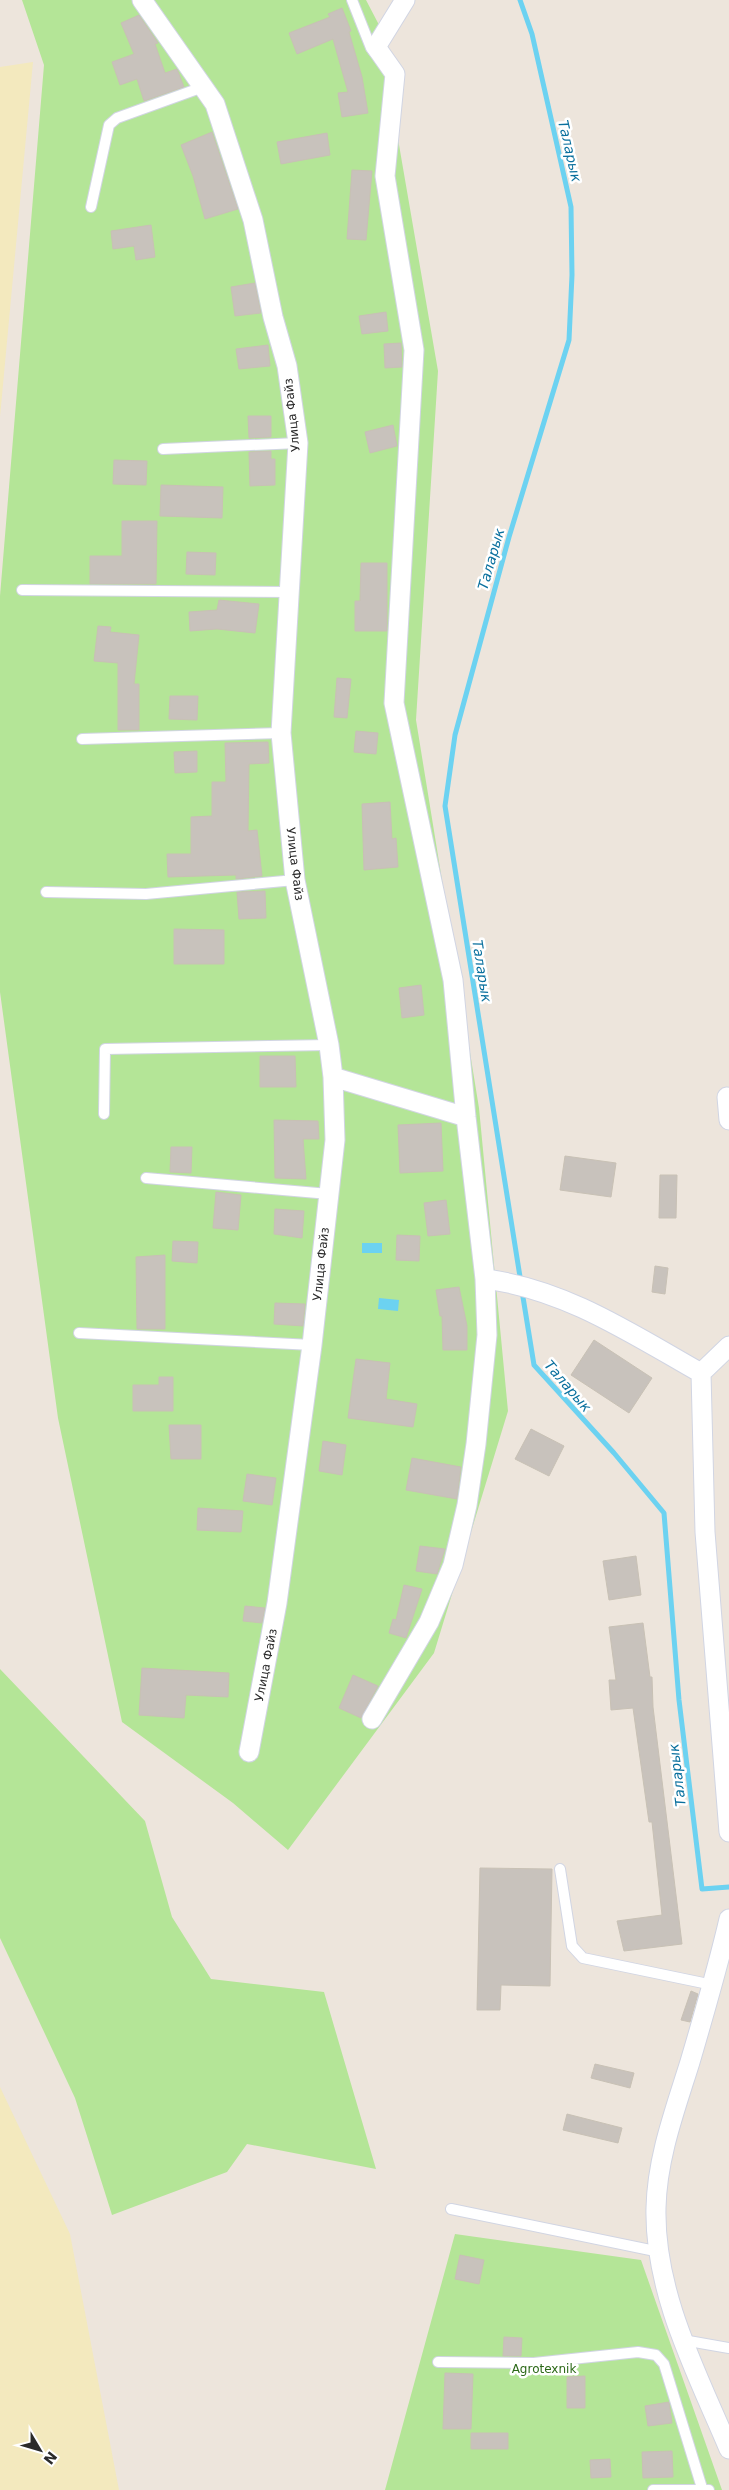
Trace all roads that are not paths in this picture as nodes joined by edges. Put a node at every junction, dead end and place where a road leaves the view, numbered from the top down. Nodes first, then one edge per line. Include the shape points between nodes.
1 (142, 0) edge
2 (352, 0) edge
3 (405, 0) edge
4 (395, 74) junction
5 (203, 87) junction
6 (91, 207) dead end
7 (298, 443) junction
8 (163, 449) dead end
9 (22, 590) dead end
10 (291, 592) junction
11 (281, 733) junction
12 (82, 739) dead end
13 (295, 880) junction
14 (46, 892) dead end
15 (329, 1045) junction
16 (333, 1078) junction
17 (727, 1098) dead end
18 (104, 1114) dead end
19 (466, 1117) junction
20 (729, 1120) edge
21 (146, 1178) dead end
22 (329, 1194) junction
23 (485, 1279) junction
24 (79, 1333) dead end
25 (312, 1345) junction
26 (729, 1346) edge
27 (701, 1373) junction
28 (372, 1719) dead end
29 (250, 1752) dead end
30 (729, 1832) edge
31 (560, 1870) dead end
32 (729, 1920) edge
33 (714, 1984) junction
34 (451, 2209) dead end
35 (660, 2252) junction
36 (683, 2340) junction
37 (729, 2348) edge
38 (438, 2362) dead end
39 (729, 2449) edge
40 (705, 2489) edge
41 (653, 2490) edge

1 - 5 street, Улица Файз
2 - 4 lane via 371,48
3 - 4 street via 376,46
4 - 19 street via 385,176 414,350 394,703 453,980
5 - 6 lane via 117,118 109,125
5 - 7 street, Улица Файз via 215,104 253,220 273,317 287,366
7 - 8 lane
7 - 10 street, Улица Файз
9 - 10 lane
10 - 11 street, Улица Файз
11 - 12 lane
11 - 13 street, Улица Файз
13 - 14 lane via 146,894
13 - 15 street, Улица Файз
15 - 16 street, Улица Файз
15 - 18 lane via 105,1049
16 - 19 street
16 - 22 street, Улица Файз via 335,1140
17 - 20 street
19 - 23 street
21 - 22 lane
22 - 25 street, Улица Файз
23 - 27 street via 508,1282 588,1309
23 - 28 street via 487,1335 476,1444 453,1565 429,1622
24 - 25 lane
25 - 29 street, Улица Файз via 277,1603
26 - 27 street
27 - 30 street via 704,1532
31 - 33 lane via 572,1946 583,1958
32 - 33 street
33 - 35 street via 661,2159 656,2210
34 - 35 lane
35 - 36 street
36 - 37 lane
36 - 39 street
38 - 40 lane via 534,2364 638,2352 656,2355 664,2364
40 - 41 lane

